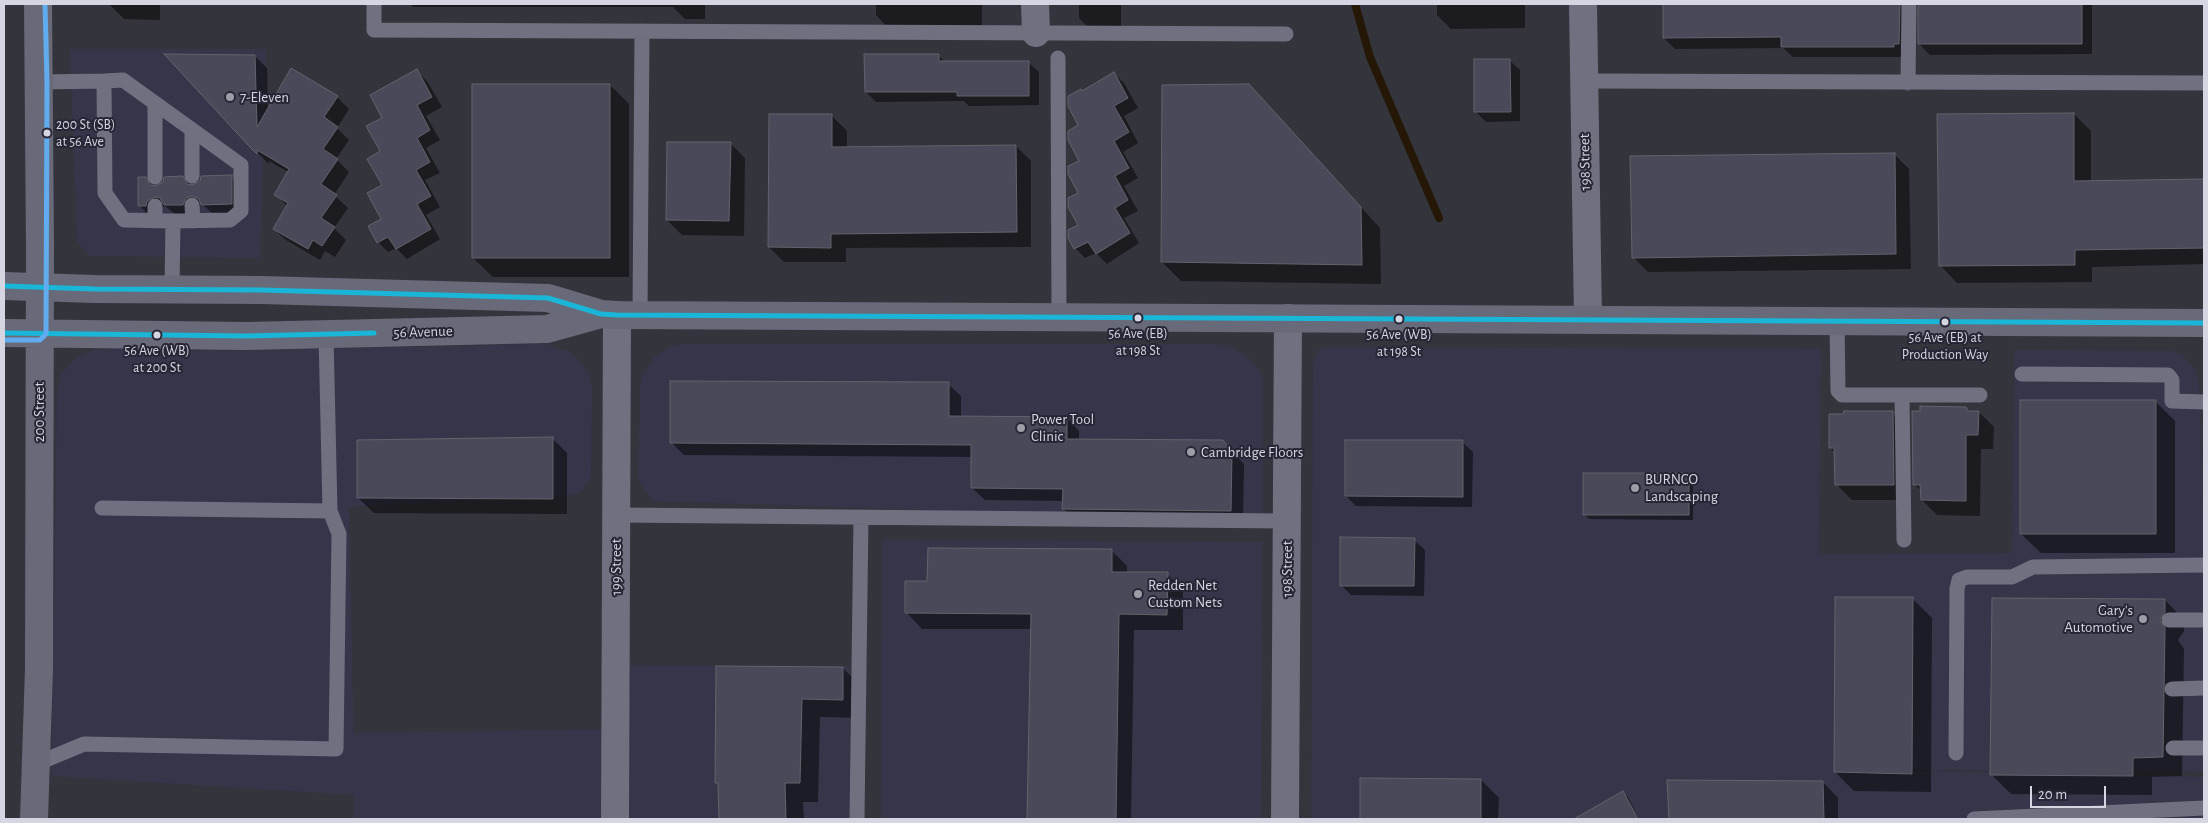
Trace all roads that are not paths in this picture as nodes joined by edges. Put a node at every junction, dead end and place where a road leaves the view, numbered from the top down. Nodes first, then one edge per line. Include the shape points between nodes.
1 (38, 4) edge
2 (374, 4) edge
3 (1035, 4) edge
4 (1583, 4) edge
5 (1909, 4) edge
6 (642, 31) junction
7 (1036, 33) junction
8 (1286, 34) dead end
9 (1058, 58) dead end
10 (104, 80) junction
11 (1584, 81) junction
12 (40, 82) junction
13 (1908, 83) junction
14 (2204, 83) edge
15 (155, 103) junction
16 (192, 130) junction
17 (192, 176) dead end
18 (155, 177) dead end
19 (192, 205) dead end
20 (155, 206) dead end
21 (155, 221) junction
22 (193, 221) junction
23 (173, 222) junction
24 (4, 286) edge
25 (40, 287) junction
26 (172, 289) junction
27 (347, 292) junction
28 (619, 315) junction
29 (1059, 318) junction
30 (1288, 318) junction
31 (1588, 320) junction
32 (1837, 321) junction
33 (2204, 323) edge
34 (4, 332) edge
35 (39, 333) junction
36 (320, 335) junction
37 (2022, 374) dead end
38 (1902, 395) junction
39 (1980, 395) dead end
40 (2204, 402) edge
41 (102, 508) dead end
42 (330, 510) junction
43 (616, 515) junction
44 (861, 517) junction
45 (1287, 521) junction
46 (1904, 540) dead end
47 (2204, 565) edge
48 (2169, 620) dead end
49 (2204, 620) edge
50 (2204, 688) edge
51 (2172, 689) dead end
52 (2173, 748) dead end
53 (2204, 748) edge
54 (1956, 753) dead end
55 (36, 764) junction
56 (2204, 808) edge
57 (34, 819) edge
58 (615, 819) edge
59 (857, 819) edge
60 (1285, 819) edge
61 (1974, 819) edge

1 - 12 main road, 200 Street
2 - 6 lane via 374,30
3 - 7 street
4 - 11 street, 198 Street
5 - 13 lane
6 - 7 lane
6 - 28 lane
7 - 8 lane
9 - 29 lane
10 - 12 lane
10 - 15 lane via 123,80
10 - 21 lane via 106,193 124,220
11 - 13 lane
11 - 31 street, 198 Street
12 - 25 main road, 200 Street
13 - 14 lane
15 - 16 lane
15 - 18 lane
16 - 17 lane
16 - 22 lane via 241,165 241,211 230,220
19 - 22 lane
20 - 21 lane
21 - 23 lane
22 - 23 lane
23 - 26 lane
24 - 25 main road, 56 Avenue
25 - 26 main road, 56 Avenue
25 - 35 main road, 200 Street
26 - 27 main road, 56 Avenue
27 - 28 main road, 56 Avenue via 548,298
27 - 36 main road via 343,315
28 - 29 main road, 56 Avenue
28 - 36 main road, 56 Avenue via 547,329
28 - 43 street, 199 Street
29 - 30 main road, 56 Avenue
30 - 31 main road, 56 Avenue
30 - 45 street, 198 Street
31 - 32 main road, 56 Avenue
32 - 33 main road, 56 Avenue
32 - 38 lane via 1840,394
34 - 35 main road, 56 Avenue
35 - 36 main road, 56 Avenue
35 - 55 main road, 200 Street
36 - 42 lane
37 - 40 lane via 2168,375 2172,380 2172,401
38 - 39 lane
38 - 46 lane
41 - 42 lane
42 - 55 lane via 339,534 336,749 84,744
43 - 44 lane
43 - 58 street, 199 Street
44 - 45 lane
44 - 59 lane
45 - 60 street, 198 Street
47 - 54 lane via 2032,567 2012,577 1967,577 1959,580
48 - 49 lane
50 - 51 lane
52 - 53 lane
55 - 57 main road, 200 Street
56 - 61 lane

